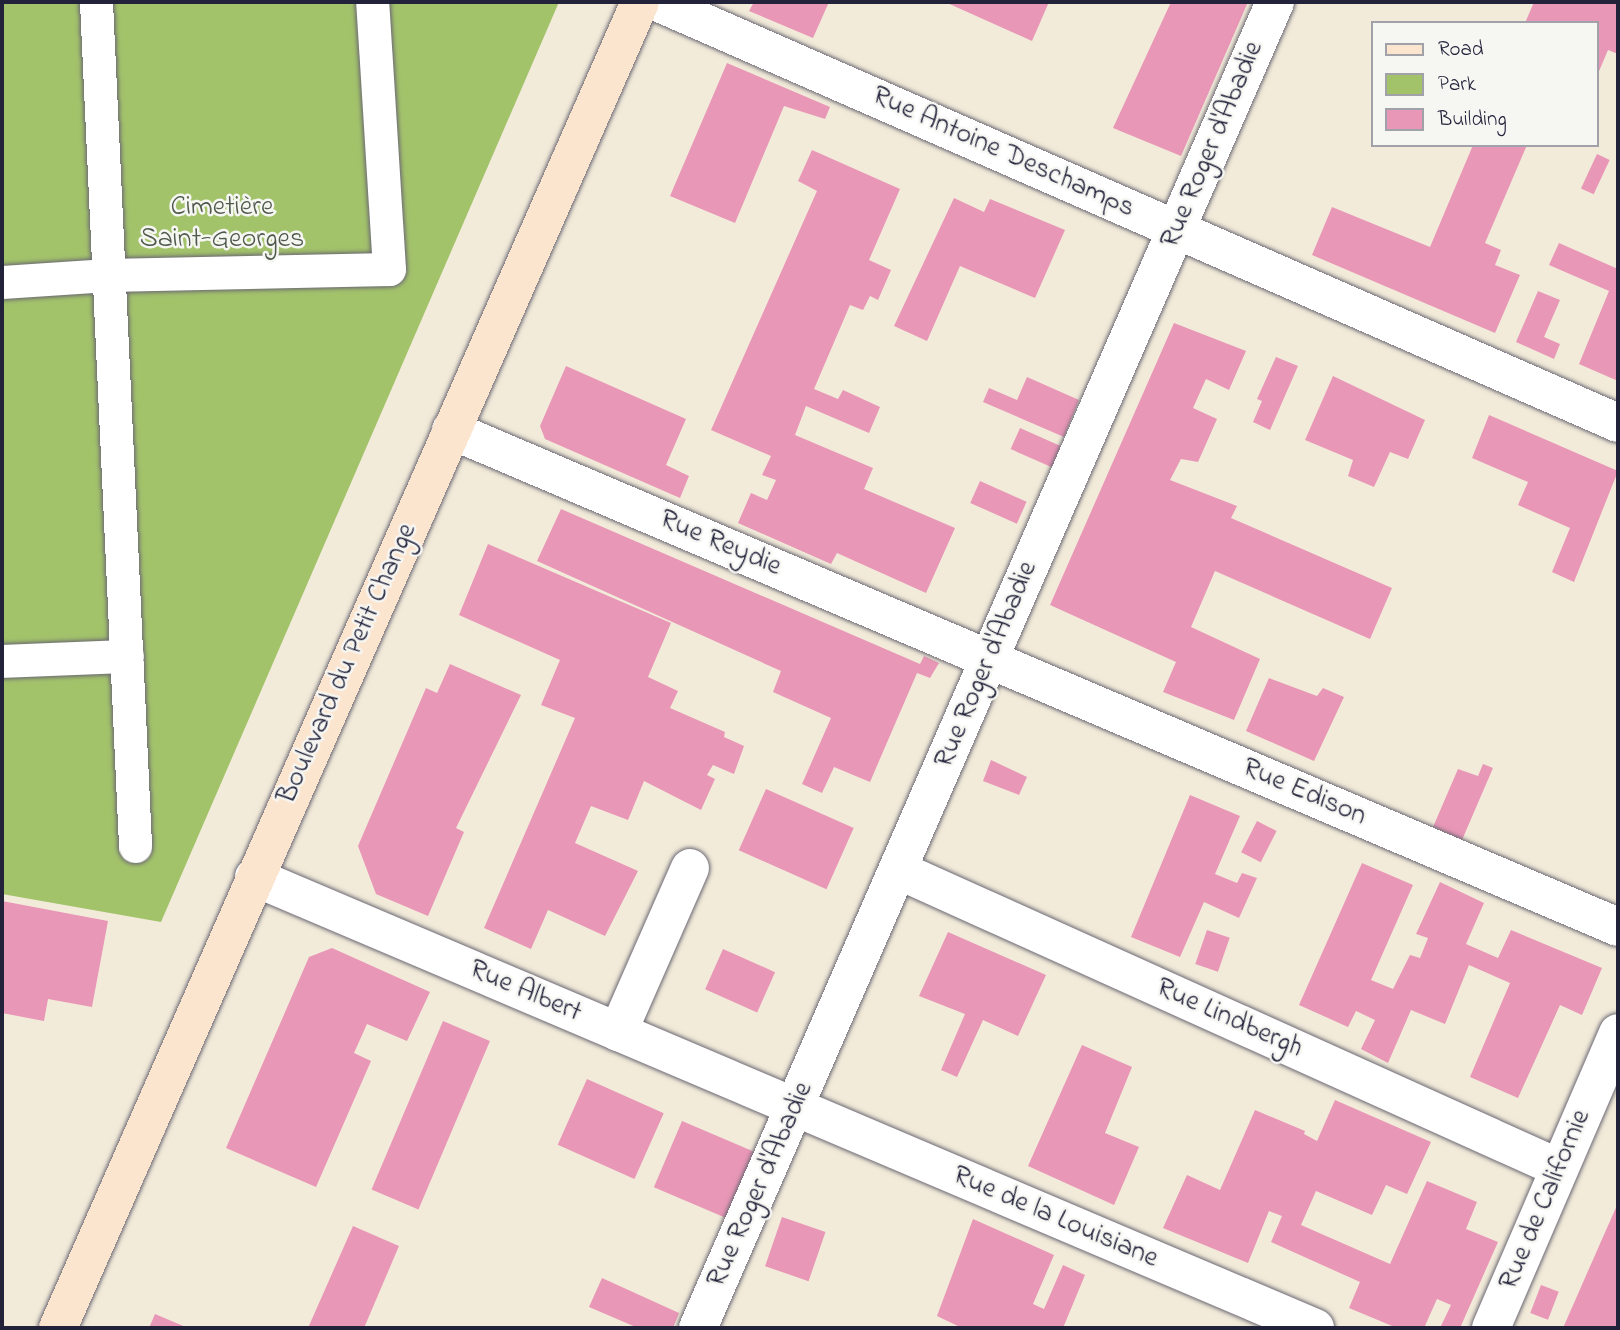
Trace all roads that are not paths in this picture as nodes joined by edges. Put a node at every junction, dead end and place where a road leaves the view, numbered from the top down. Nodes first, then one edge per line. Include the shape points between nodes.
1 (96, 2) edge
2 (372, 2) edge
3 (640, 2) edge
4 (657, 2) edge
5 (1275, 2) edge
6 (1176, 229) junction
7 (108, 275) junction
8 (2, 282) edge
9 (1618, 423) edge
10 (451, 430) junction
11 (127, 656) junction
12 (990, 659) junction
13 (2, 661) edge
14 (135, 846) dead end
15 (690, 869) dead end
16 (898, 870) junction
17 (254, 877) junction
18 (1618, 927) edge
19 (618, 1032) junction
20 (1618, 1033) edge
21 (795, 1107) junction
22 (1559, 1168) junction
23 (58, 1328) edge
24 (698, 1328) edge
25 (1315, 1328) edge
26 (1490, 1328) edge

1 - 7 lane
2 - 7 lane via 389,269
3 - 10 main road, Boulevard du Petit Change
4 - 6 street, Rue Antoine Deschamps
5 - 6 street, Rue Roger d'Abadie
6 - 9 street, Rue Antoine Deschamps
6 - 12 street, Rue Roger d'Abadie
7 - 8 lane
7 - 11 lane
10 - 12 street, Rue Reydie
10 - 17 main road, Boulevard du Petit Change
11 - 13 lane
11 - 14 lane
12 - 16 street, Rue Roger d'Abadie
12 - 18 street, Rue Edison
15 - 19 street
16 - 21 street, Rue Roger d'Abadie
16 - 22 street, Rue Lindbergh
17 - 19 street, Rue Albert
17 - 23 main road, Boulevard du Petit Change
19 - 21 street, Rue Albert
20 - 22 street, Rue de Californie
21 - 24 street, Rue Roger d'Abadie
21 - 25 street, Rue de la Louisiane
22 - 26 street, Rue de Californie

